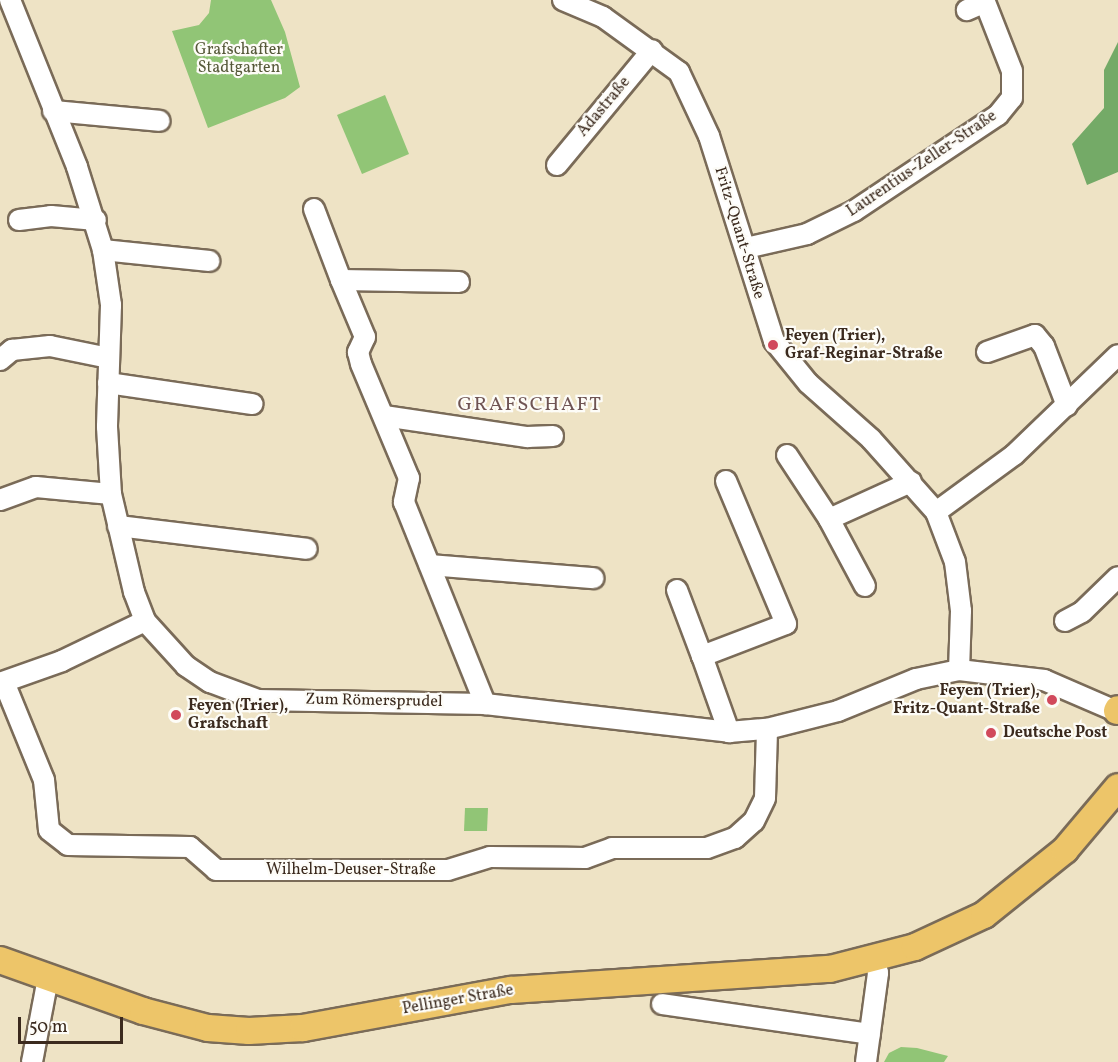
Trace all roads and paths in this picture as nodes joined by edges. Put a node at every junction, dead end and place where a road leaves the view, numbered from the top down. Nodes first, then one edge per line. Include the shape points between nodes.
1 (10, 0) edge
2 (563, 0) edge
3 (967, 10) dead end
4 (652, 50) junction
5 (53, 111) junction
6 (160, 121) dead end
7 (557, 165) dead end
8 (314, 209) dead end
9 (19, 220) dead end
10 (96, 220) junction
11 (746, 248) junction
12 (103, 250) junction
13 (209, 261) dead end
14 (341, 280) junction
15 (459, 282) dead end
16 (987, 352) dead end
17 (1118, 355) edge
18 (109, 358) junction
19 (0, 360) edge
20 (108, 383) junction
21 (252, 404) dead end
22 (1067, 406) junction
23 (384, 417) junction
24 (553, 436) dead end
25 (787, 455) dead end
26 (726, 481) dead end
27 (911, 482) junction
28 (111, 494) junction
29 (0, 500) edge
30 (936, 512) junction
31 (829, 519) junction
32 (118, 526) junction
33 (307, 549) dead end
34 (430, 565) junction
35 (1118, 577) edge
36 (593, 578) dead end
37 (865, 586) dead end
38 (677, 590) dead end
39 (145, 621) junction
40 (1065, 621) dead end
41 (702, 656) junction
42 (959, 670) junction
43 (2, 682) edge
44 (485, 704) junction
45 (1118, 711) edge
46 (767, 729) junction
47 (729, 732) junction
48 (1118, 787) edge
49 (875, 959) junction
50 (0, 960) edge
51 (48, 978) junction
52 (662, 1004) dead end
53 (870, 1034) junction
54 (32, 1062) edge
55 (866, 1062) edge

1 - 5 street, Zum Römersprudel
2 - 4 street, Fritz-Quant-Straße via 603,17
3 - 11 street, Laurentius-Zeller-Straße via 985,2 1012,70 1012,98 998,116 854,211 807,234
4 - 7 street, Adastraße
4 - 11 street, Fritz-Quant-Straße via 679,72 709,136
5 - 6 street
5 - 10 street, Zum Römersprudel
8 - 14 street
9 - 10 street via 51,216
10 - 12 street, Zum Römersprudel
11 - 27 street, Fritz-Quant-Straße via 774,341 808,383
12 - 13 street
12 - 18 street, Zum Römersprudel via 111,305
14 - 15 street
14 - 23 street via 365,338 358,352 361,364
16 - 22 street via 1035,335 1044,346
17 - 22 street
18 - 19 street via 50,346 12,350
18 - 20 street, Zum Römersprudel
20 - 21 street
20 - 28 street, Zum Römersprudel
22 - 30 street via 1014,455
23 - 24 street
23 - 34 street via 409,478 404,502
25 - 31 street
26 - 41 street via 786,624
27 - 30 street, Fritz-Quant-Straße
27 - 31 street
28 - 29 street via 36,487
28 - 32 street, Zum Römersprudel
30 - 42 street, Fritz-Quant-Straße via 955,562 962,611
31 - 37 street
32 - 33 street
32 - 39 street, Zum Römersprudel
34 - 36 street
34 - 44 street
35 - 40 street via 1082,612
38 - 41 street
39 - 43 street via 62,661
39 - 44 street, Zum Römersprudel via 186,666 210,682 258,700
41 - 47 street
42 - 45 street, Zum Römersprudel via 1044,680
42 - 46 street, Zum Römersprudel via 916,678 838,711
43 - 46 street, Wilhelm-Deuser-Straße via 44,780 48,831 68,845 190,847 216,870 448,870 490,857 585,858 612,848 707,848 735,838 762,806
44 - 47 street, Zum Römersprudel
46 - 47 street, Zum Römersprudel
48 - 49 main road, Pellinger Straße via 1065,850 984,915 930,942
49 - 51 main road, Pellinger Straße via 801,972 511,990 303,1028 249,1031 208,1028 143,1011
49 - 53 street via 878,973
50 - 51 main road, Pellinger Straße
51 - 54 street
52 - 53 street
53 - 55 street

